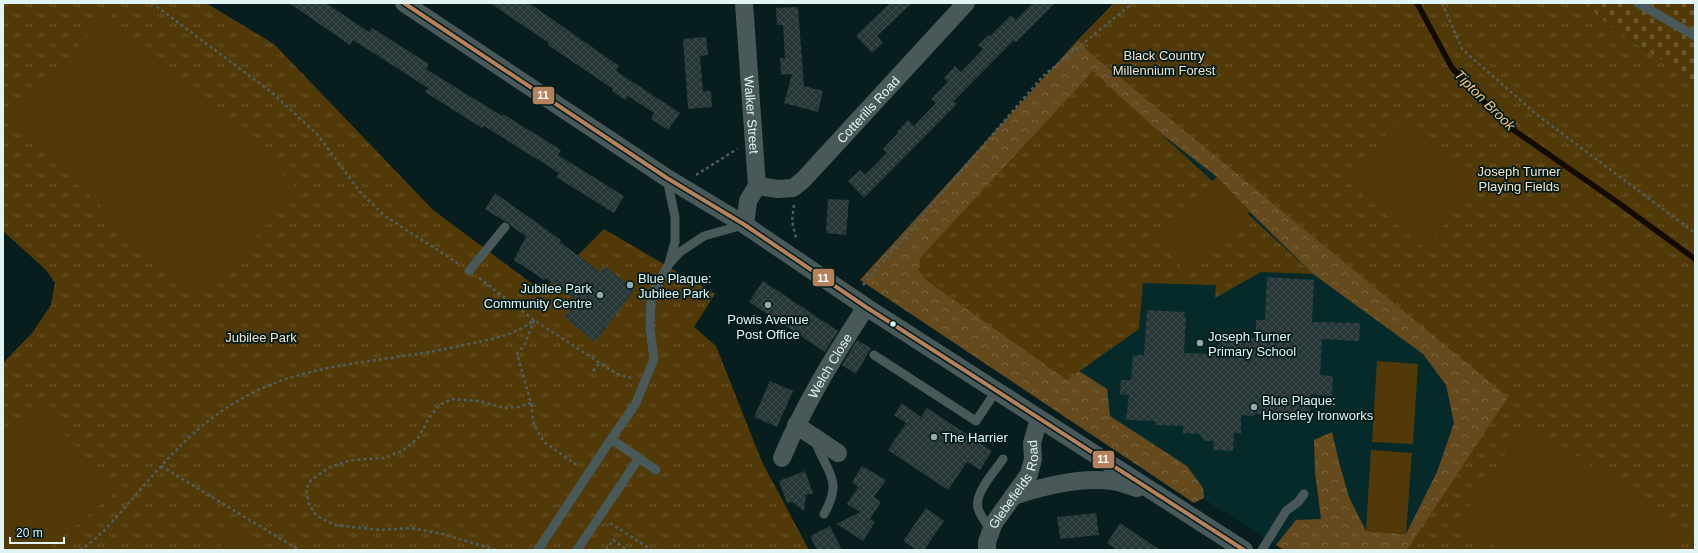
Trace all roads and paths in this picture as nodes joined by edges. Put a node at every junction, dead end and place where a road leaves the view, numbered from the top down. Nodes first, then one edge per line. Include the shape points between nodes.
1 (152, 3) edge
2 (404, 3) edge
3 (744, 3) edge
4 (966, 3) edge
5 (1133, 3) edge
6 (1442, 3) edge
7 (1638, 3) edge
8 (1695, 36) edge
9 (744, 148) dead end
10 (667, 178) junction
11 (801, 182) junction
12 (757, 186) junction
13 (687, 191) junction
14 (745, 225) junction
15 (505, 227) dead end
16 (1695, 233) edge
17 (790, 257) junction
18 (669, 264) junction
19 (469, 271) junction
20 (859, 303) junction
21 (534, 320) junction
22 (874, 355) dead end
23 (600, 362) junction
24 (593, 371) dead end
25 (646, 381) junction
26 (996, 391) junction
27 (531, 403) junction
28 (1039, 419) junction
29 (796, 425) junction
30 (814, 437) junction
31 (611, 439) junction
32 (838, 454) dead end
33 (639, 458) junction
34 (782, 458) dead end
35 (1003, 459) dead end
36 (161, 466) junction
37 (656, 470) dead end
38 (589, 473) junction
39 (1304, 494) dead end
40 (1013, 496) junction
41 (1160, 496) junction
42 (824, 514) dead end
43 (600, 516) junction
44 (991, 530) junction
45 (80, 550) edge
46 (299, 550) edge
47 (496, 550) edge
48 (538, 550) edge
49 (577, 550) edge
50 (606, 550) edge
51 (627, 550) edge
52 (652, 550) edge
53 (987, 550) edge
54 (1244, 550) edge
55 (1262, 550) edge

1 - 19 path via 271,92 317,134 360,192 385,216
2 - 10 street
3 - 12 street, Walker Street
4 - 11 street, Cotterills Road
5 - 20 path via 1043,76
6 - 16 path via 1462,49 1536,114
7 - 8 lane
9 - 13 path via 737,149 696,176
10 - 13 street
10 - 18 lane via 675,217 675,242
11 - 12 street, Cotterills Road via 793,188
11 - 17 path via 792,221 798,244
12 - 14 street via 748,201
13 - 14 street
14 - 17 street
14 - 18 lane via 704,236 680,252
15 - 19 lane
17 - 20 street
18 - 25 lane via 651,297 650,330 654,359
19 - 21 path
20 - 26 street
20 - 29 street, Welch Close via 839,348
21 - 23 path
21 - 27 path via 525,344 517,354
21 - 36 path via 516,332 472,344 437,352 328,367 285,378 225,408 185,440
22 - 26 lane via 976,421
23 - 24 path
23 - 25 path via 617,374
25 - 31 lane via 635,405
26 - 28 street
27 - 38 path via 534,425 544,442
27 - 47 path via 504,408 480,401 452,399 439,405 418,438 402,452 384,458 351,460 330,467 311,480 306,489 309,504 316,515 334,525 382,530 410,528 439,533
28 - 40 street, Glebefields Road via 1032,443 1033,459 1029,474
28 - 41 street
29 - 30 street
29 - 34 street, Welch Close
30 - 32 street
30 - 42 lane via 832,476 834,487
31 - 33 lane
31 - 38 lane
33 - 37 lane
33 - 43 lane
35 - 44 lane via 980,492 977,501 981,517
36 - 45 path via 109,525
36 - 46 path
38 - 48 lane
39 - 55 lane via 1286,511
40 - 41 street via 1066,483 1114,481
40 - 44 street, Glebefields Road
41 - 54 street
43 - 49 lane
43 - 52 path
44 - 53 street, Glebefields Road
50 - 51 path via 613,540

